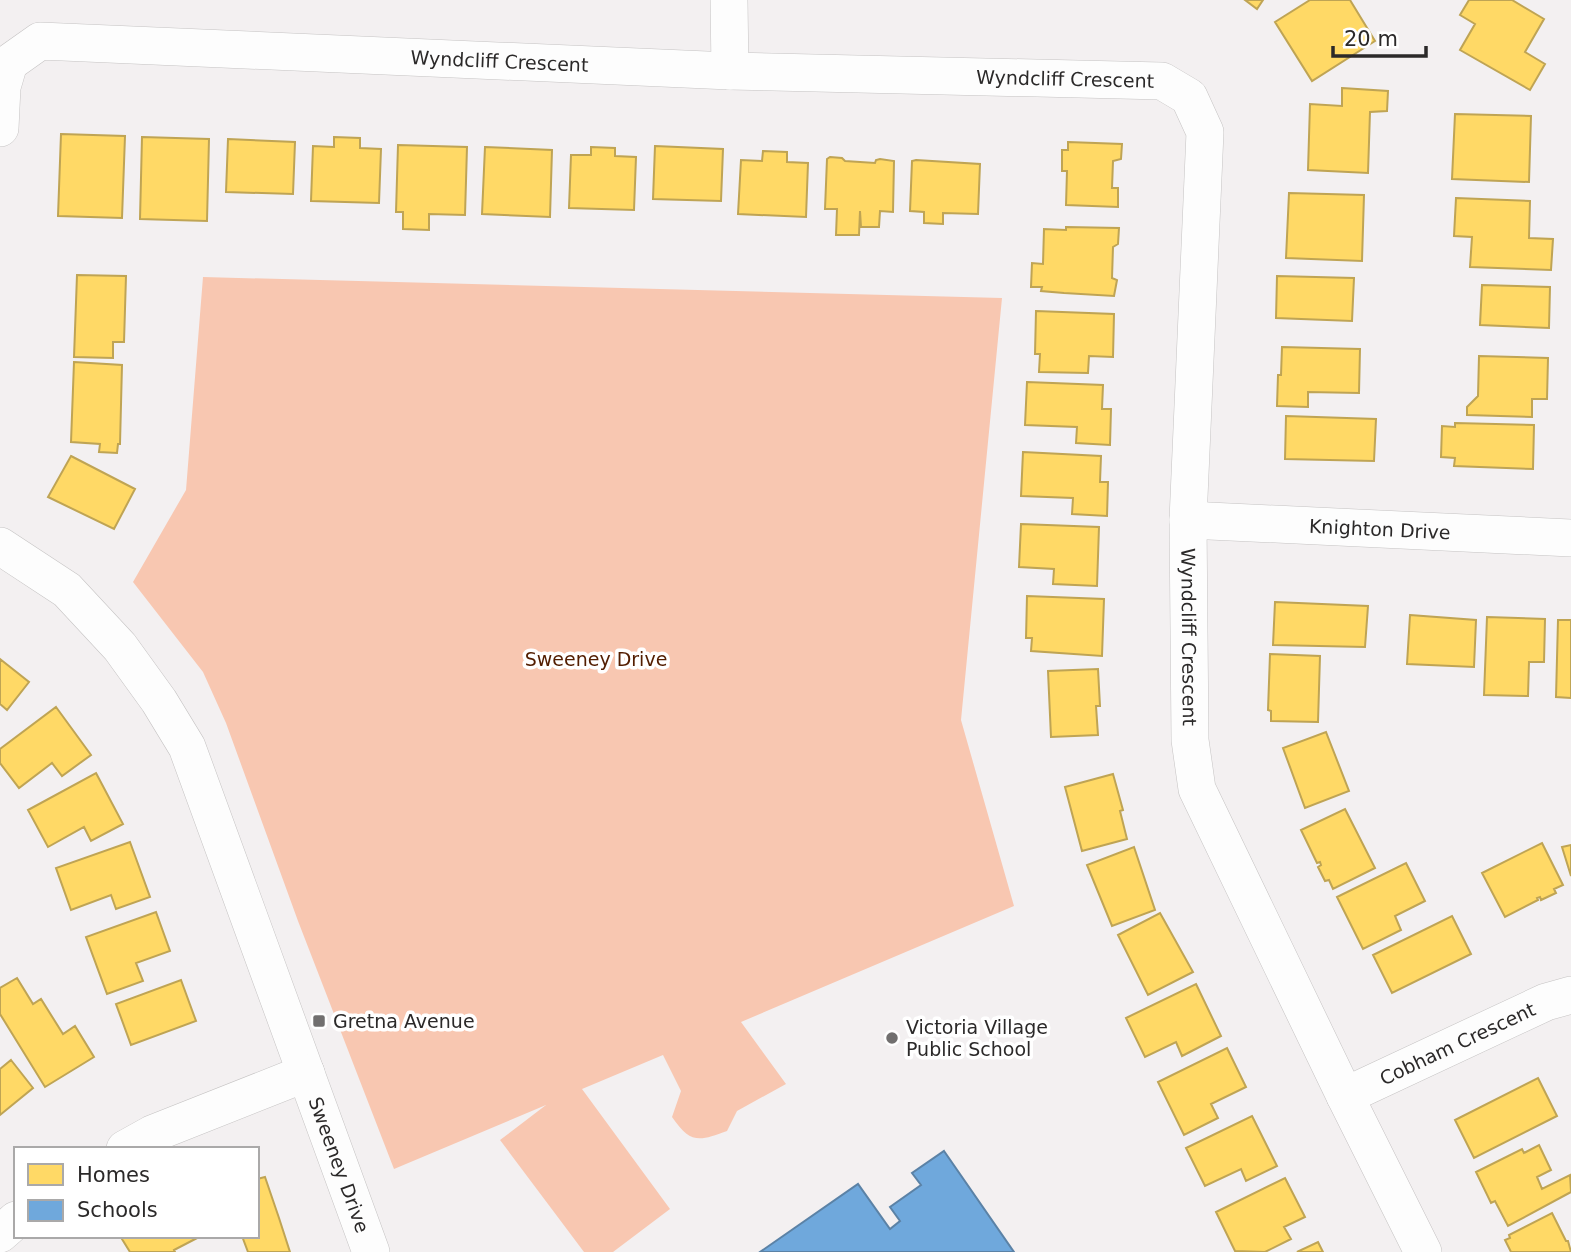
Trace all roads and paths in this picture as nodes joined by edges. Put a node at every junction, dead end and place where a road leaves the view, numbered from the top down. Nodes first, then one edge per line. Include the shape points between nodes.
1 (729, 0) edge
2 (730, 71) junction
3 (0, 128) edge
4 (1188, 520) junction
5 (1571, 538) edge
6 (0, 546) edge
7 (1571, 995) edge
8 (306, 1073) junction
9 (1345, 1096) junction
10 (129, 1147) edge
11 (14, 1222) edge
12 (0, 1234) edge
13 (371, 1252) edge
14 (1423, 1252) edge

1 - 2 street
2 - 3 street, Wyndcliff Crescent via 40,41 9,63 2,88
2 - 4 street, Wyndcliff Crescent via 1162,81 1189,97 1205,132
4 - 5 street, Knighton Drive
4 - 9 street, Wyndcliff Crescent via 1190,740 1197,789
6 - 8 street, Sweeney Drive via 67,590 111,638 187,747
7 - 9 street, Cobham Crescent via 1546,1002
8 - 10 street
8 - 13 street, Sweeney Drive
9 - 14 street, Wyndcliff Crescent
11 - 12 street

